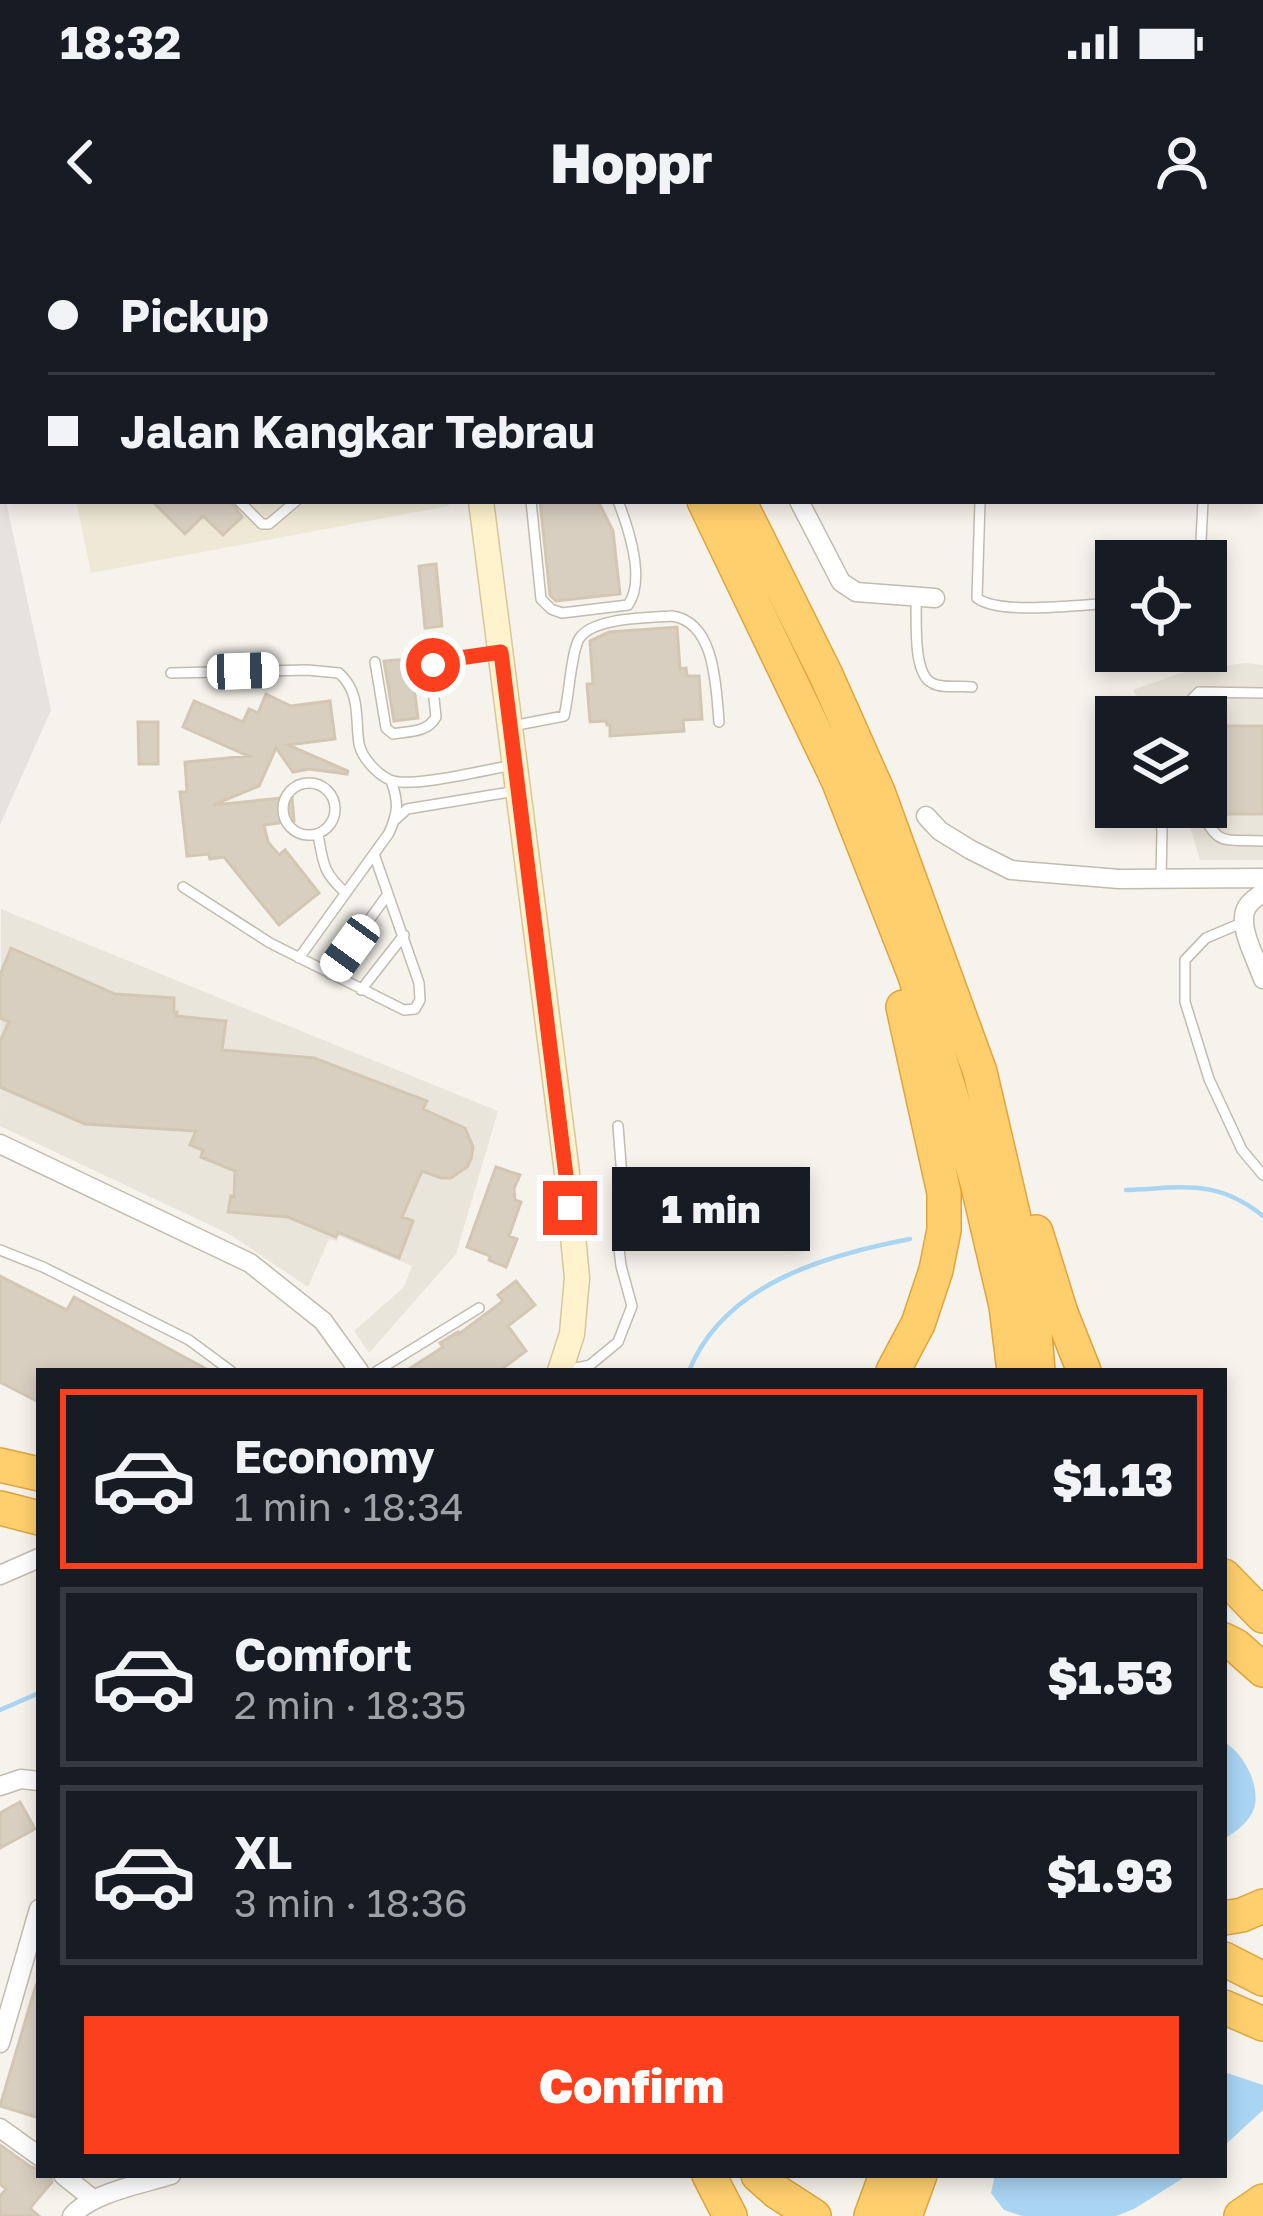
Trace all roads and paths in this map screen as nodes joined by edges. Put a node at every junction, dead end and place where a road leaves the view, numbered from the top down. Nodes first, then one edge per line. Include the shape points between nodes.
1 (242, 504) edge
2 (292, 504) edge
3 (481, 504) edge
4 (532, 504) edge
5 (619, 504) edge
6 (705, 504) edge
7 (740, 504) edge
8 (802, 504) edge
9 (980, 504) edge
10 (1202, 504) edge
11 (1200, 540) edge
12 (926, 598) joint
13 (1095, 604) edge
14 (501, 652) junction
15 (375, 662) dead end
16 (170, 673) dead end
17 (972, 687) dead end
18 (1263, 693) edge
19 (1195, 696) edge
20 (719, 722) dead end
21 (512, 726) junction
22 (514, 765) junction
23 (468, 773) junction
24 (391, 781) junction
25 (517, 791) junction
26 (472, 798) junction
27 (926, 816) dead end
28 (395, 820) junction
29 (1162, 828) edge
30 (1209, 828) edge
31 (318, 834) junction
32 (1263, 841) edge
33 (374, 854) junction
34 (1161, 878) junction
35 (1263, 878) edge
36 (183, 887) dead end
37 (880, 887) junction
38 (1263, 892) edge
39 (346, 893) junction
40 (388, 894) junction
41 (1254, 922) edge
42 (404, 935) junction
43 (299, 958) junction
44 (330, 974) junction
45 (1263, 979) edge
46 (361, 990) junction
47 (980, 1072) junction
48 (618, 1126) dead end
49 (0, 1144) edge
50 (1263, 1175) edge
51 (0, 1250) edge
52 (479, 1307) dead end
53 (228, 1368) edge
54 (356, 1368) edge
55 (382, 1368) edge
56 (562, 1368) edge
57 (576, 1368) edge
58 (894, 1368) edge
59 (1015, 1368) edge
60 (1038, 1368) edge
61 (1083, 1368) edge
62 (0, 1465) edge
63 (36, 1473) edge
64 (0, 1478) edge
65 (36, 1484) edge
66 (0, 1508) edge
67 (36, 1516) edge
68 (0, 1527) edge
69 (36, 1529) edge
70 (36, 1559) edge
71 (0, 1575) edge
72 (1227, 1579) edge
73 (1263, 1616) edge
74 (1227, 1642) edge
75 (1263, 1670) edge
76 (36, 1781) edge
77 (0, 1786) edge
78 (1263, 1906) edge
79 (1227, 1918) edge
80 (36, 1929) edge
81 (1227, 1961) edge
82 (30, 1970) edge
83 (1263, 1979) edge
84 (1227, 2008) edge
85 (1263, 2024) edge
86 (1, 2034) edge
87 (0, 2128) edge
88 (36, 2151) edge
89 (67, 2178) edge
90 (711, 2178) edge
91 (761, 2178) edge
92 (885, 2178) edge
93 (919, 2178) edge
94 (139, 2180) edge
95 (94, 2200) junction
96 (1263, 2201) edge
97 (72, 2216) edge
98 (730, 2216) edge
99 (814, 2216) edge
100 (871, 2216) edge
101 (905, 2216) edge
102 (1241, 2216) edge

1 - 2 lane via 269,524
3 - 14 street
4 - 5 lane via 541,598 562,614 634,598 630,532
6 - 37 highway via 838,780
7 - 47 highway via 878,792
8 - 12 street via 841,582 856,592
9 - 13 lane via 977,598 1001,608
10 - 11 lane
12 - 17 lane via 924,674 937,685
14 - 15 lane via 433,665 434,722 393,734
14 - 21 street
16 - 24 lane via 339,673 356,698 366,761
18 - 19 lane
20 - 21 lane via 709,654 692,626 672,616 593,627 578,640 564,716
21 - 22 street
22 - 23 lane
22 - 25 street
23 - 24 lane
23 - 26 lane
24 - 28 lane
25 - 26 lane
25 - 56 street via 577,1278
26 - 28 lane via 407,809
27 - 34 street via 1011,870
28 - 33 lane
29 - 34 lane
30 - 32 lane via 1218,838
31 - 31 lane via 297,833 284,818 285,797 300,784 320,785 334,800 333,820
31 - 39 lane via 323,868
33 - 39 lane
33 - 40 lane
34 - 35 street
36 - 43 lane
37 - 58 highway via 944,1192 936,1270
37 - 59 highway via 977,1182
38 - 41 street via 1244,911
39 - 43 lane
40 - 42 lane
40 - 44 lane
41 - 45 street
41 - 50 lane via 1206,938 1185,961 1185,1002 1209,1079 1242,1150
42 - 46 lane
42 - 46 lane via 419,983 415,1009
43 - 44 lane
44 - 46 lane
47 - 60 highway via 1021,1248
47 - 61 highway
48 - 57 lane via 618,1240 632,1306 618,1342
49 - 54 street via 250,1263 323,1322
51 - 53 lane via 189,1340
52 - 55 lane
62 - 63 highway
64 - 65 highway
66 - 67 highway
68 - 69 highway
70 - 71 street
72 - 73 highway
74 - 75 highway
76 - 77 street
78 - 79 highway
80 - 82 street
81 - 83 highway
82 - 86 street
84 - 85 highway
87 - 88 street
89 - 95 street
90 - 98 highway
91 - 99 highway
92 - 100 highway
93 - 101 highway
94 - 95 street
95 - 97 street
96 - 102 highway

